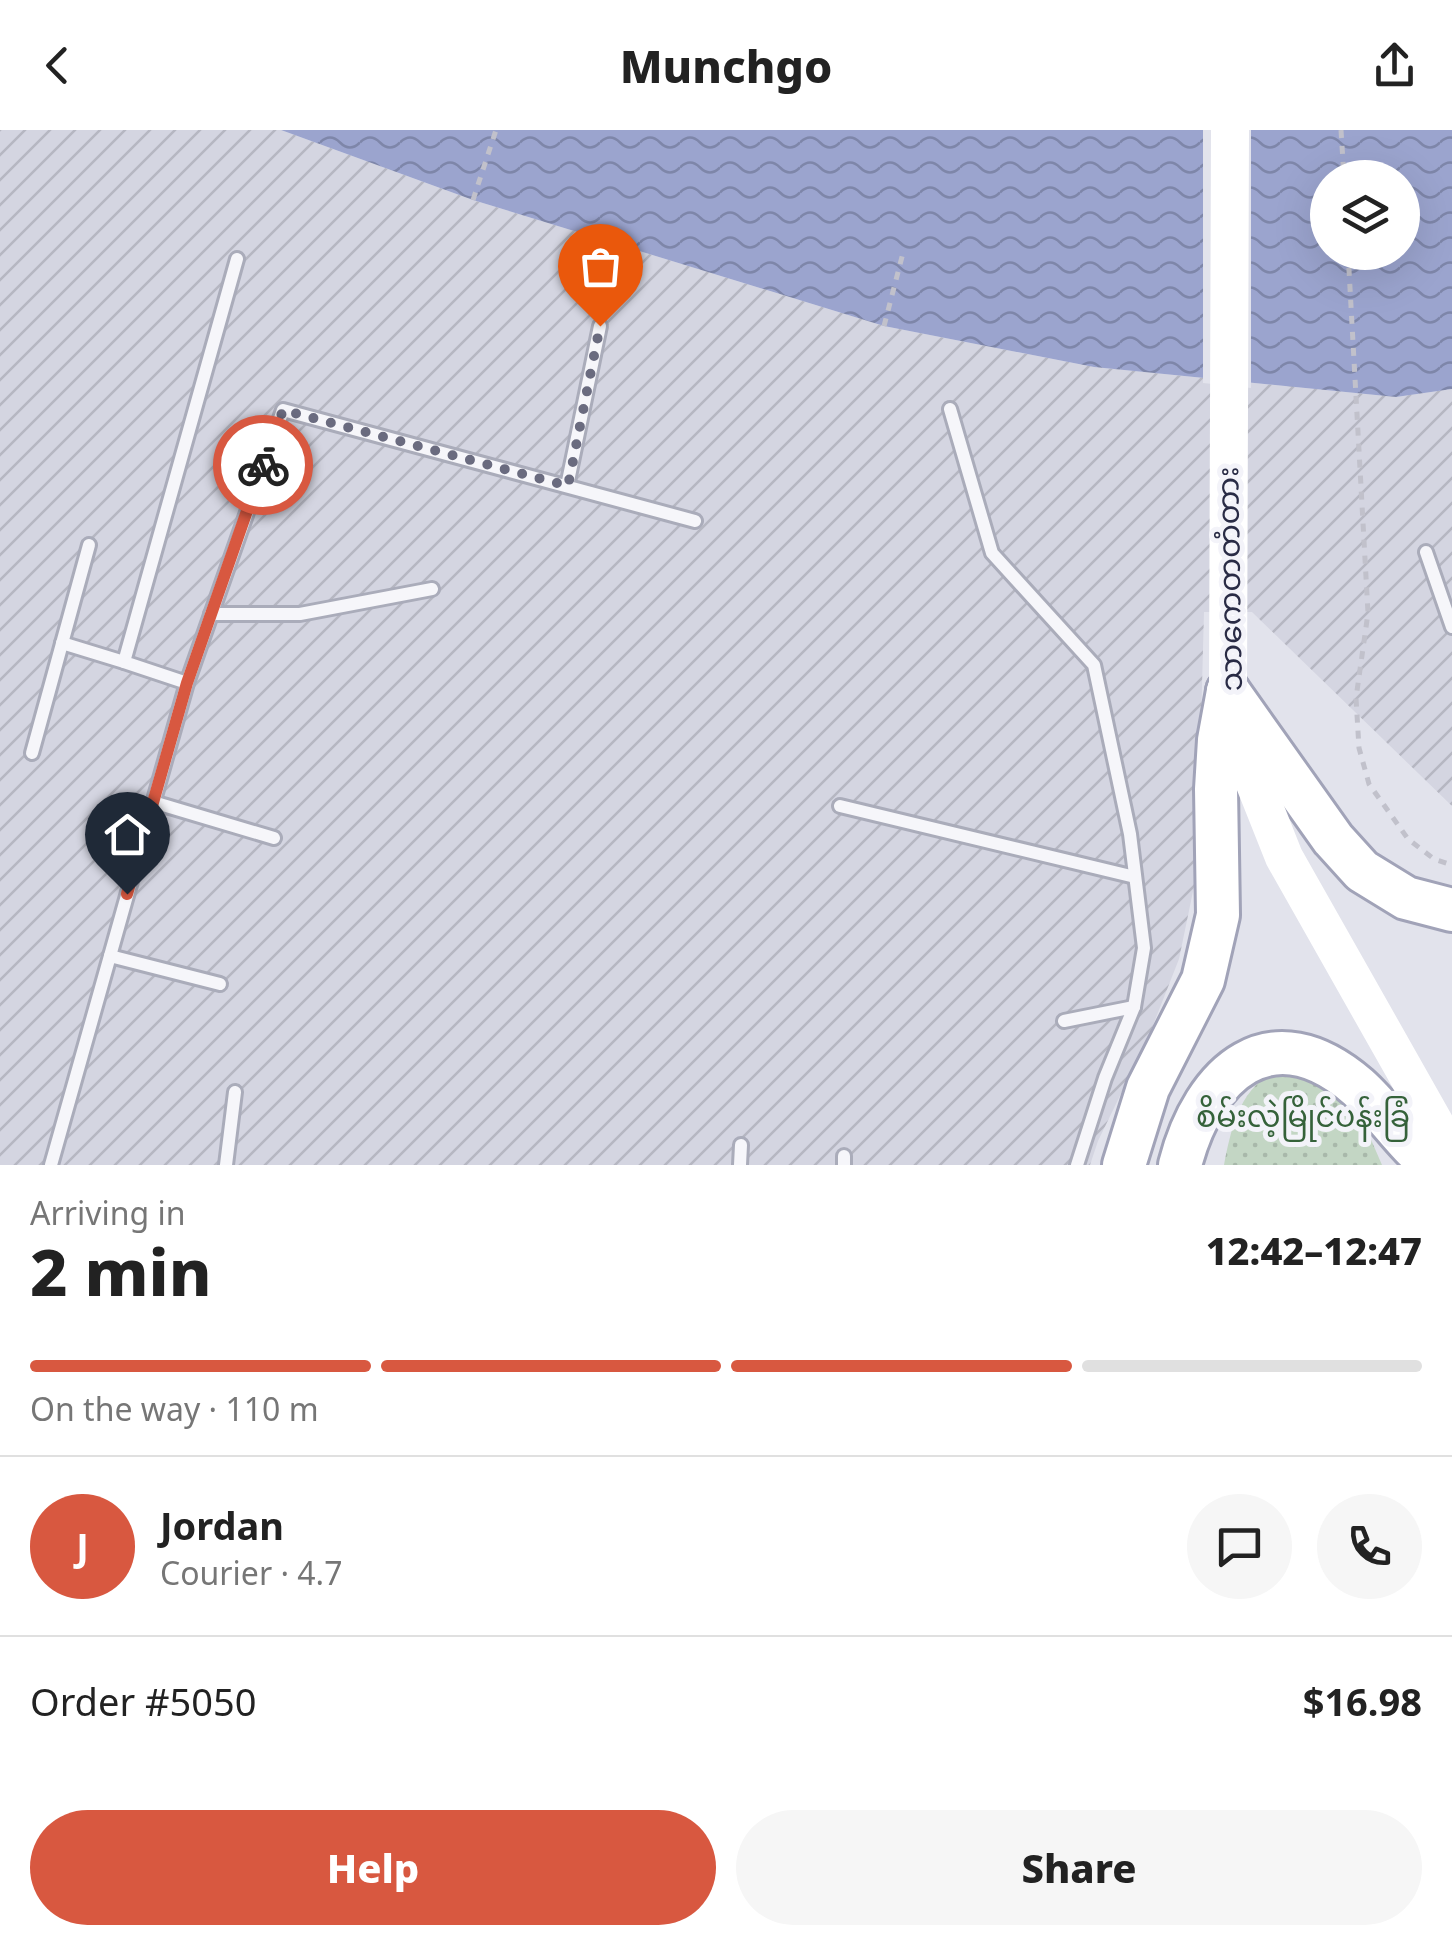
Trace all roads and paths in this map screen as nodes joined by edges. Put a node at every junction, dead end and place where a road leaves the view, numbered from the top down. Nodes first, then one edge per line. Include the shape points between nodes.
1 (496, 130) edge
2 (1230, 130) edge
3 (1341, 130) edge
4 (1343, 160) edge
5 (473, 200) dead end
6 (904, 249) dead end
7 (236, 259) dead end
8 (1349, 270) edge
9 (600, 326) dead end
10 (884, 326) dead end
11 (950, 409) dead end
12 (568, 486) junction
13 (695, 521) dead end
14 (89, 545) dead end
15 (1426, 552) dead end
16 (432, 589) dead end
17 (211, 614) junction
18 (1452, 627) edge
19 (62, 644) junction
20 (124, 662) junction
21 (187, 683) junction
22 (1228, 692) junction
23 (32, 752) dead end
24 (154, 802) junction
25 (840, 806) dead end
26 (274, 838) dead end
27 (1452, 865) edge
28 (1135, 877) junction
29 (1452, 910) edge
30 (110, 956) junction
31 (220, 984) dead end
32 (1134, 1006) junction
33 (1064, 1021) dead end
34 (235, 1092) dead end
35 (741, 1145) dead end
36 (1452, 1154) edge
37 (51, 1165) edge
38 (226, 1165) edge
39 (740, 1165) edge
40 (1078, 1165) edge
41 (1124, 1165) edge
42 (1180, 1165) edge
43 (1433, 1165) edge

1 - 5 path
2 - 22 main road, သာကေတတံတား
3 - 4 path
6 - 10 path
7 - 20 lane
8 - 27 path via 1368,612 1356,698 1359,748 1369,784 1408,839
9 - 12 lane
11 - 28 lane via 992,553 1094,665
12 - 13 lane
12 - 17 lane via 283,410
14 - 19 lane
15 - 18 lane
16 - 17 lane via 300,614
17 - 21 lane
19 - 20 lane
19 - 23 lane
20 - 21 lane
21 - 24 lane
22 - 29 main road via 1362,871 1406,898
22 - 36 main road, သာကေတတံတား via 1284,858
22 - 41 main road via 1216,789 1218,915 1203,980 1148,1088
24 - 26 lane
24 - 30 lane
25 - 28 lane
28 - 32 lane via 1144,948
30 - 31 lane
30 - 37 lane
32 - 33 lane
32 - 40 lane
34 - 38 lane
35 - 39 lane
42 - 43 main road via 1187,1139 1230,1071 1274,1053 1308,1056 1345,1077

